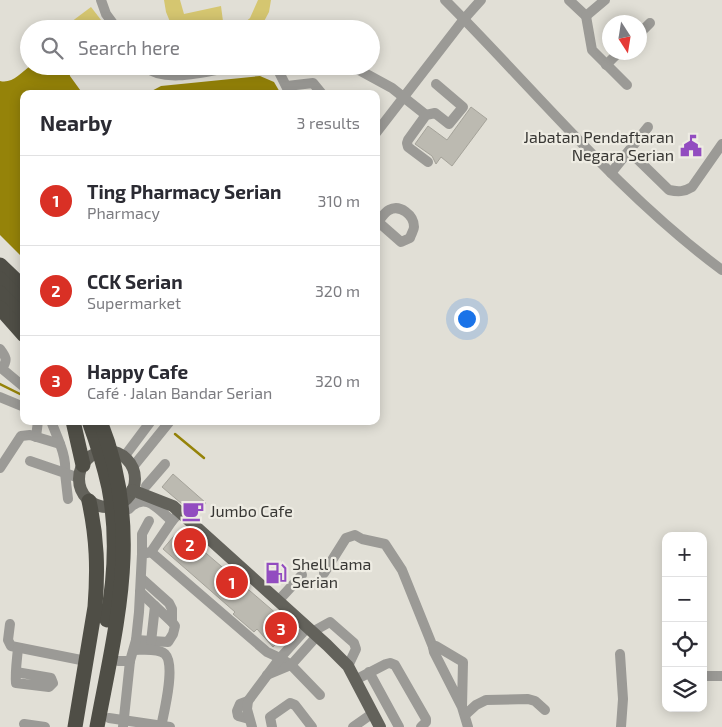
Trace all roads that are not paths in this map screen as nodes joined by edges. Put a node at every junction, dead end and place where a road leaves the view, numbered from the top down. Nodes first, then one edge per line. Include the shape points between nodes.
1 (101, 0) edge
2 (445, 0) edge
3 (481, 0) edge
4 (569, 0) edge
5 (606, 0) edge
6 (586, 16) junction
7 (464, 19) junction
8 (110, 20) edge
9 (650, 22) dead end
10 (647, 25) edge
11 (611, 60) edge
12 (606, 65) junction
13 (161, 75) edge
14 (183, 75) edge
15 (282, 75) edge
16 (368, 75) edge
17 (436, 84) dead end
18 (627, 85) dead end
19 (289, 90) edge
20 (319, 90) edge
21 (403, 97) junction
22 (426, 115) junction
23 (383, 124) junction
24 (648, 127) dead end
25 (380, 128) edge
26 (380, 130) edge
27 (722, 144) edge
28 (629, 152) junction
29 (428, 162) dead end
30 (611, 173) junction
31 (0, 265) edge
32 (722, 270) edge
33 (0, 278) edge
34 (20, 284) edge
35 (0, 293) edge
36 (20, 298) edge
37 (0, 308) edge
38 (20, 313) edge
39 (20, 330) edge
40 (0, 350) edge
41 (1, 368) edge
42 (20, 384) edge
43 (0, 397) edge
44 (20, 405) edge
45 (38, 425) edge
46 (53, 425) edge
47 (74, 425) edge
48 (90, 425) edge
49 (100, 425) edge
50 (110, 425) edge
51 (148, 425) edge
52 (167, 425) edge
53 (36, 437) junction
54 (60, 444) junction
55 (121, 455) junction
56 (30, 461) dead end
57 (165, 464) dead end
58 (0, 468) edge
59 (81, 471) junction
60 (133, 472) junction
61 (64, 474) junction
62 (146, 486) junction
63 (68, 499) dead end
64 (130, 499) junction
65 (89, 501) junction
66 (164, 502) junction
67 (176, 516) junction
68 (148, 522) dead end
69 (146, 553) junction
70 (324, 573) dead end
71 (302, 575) dead end
72 (141, 578) junction
73 (140, 592) junction
74 (278, 601) junction
75 (155, 606) junction
76 (172, 622) junction
77 (10, 624) dead end
78 (312, 632) junction
79 (151, 642) junction
80 (135, 645) junction
81 (433, 647) junction
82 (18, 648) junction
83 (620, 654) dead end
84 (280, 658) junction
85 (86, 661) junction
86 (124, 661) junction
87 (291, 665) junction
88 (348, 666) junction
89 (16, 672) dead end
90 (368, 672) junction
91 (266, 676) junction
92 (707, 676) edge
93 (722, 676) edge
94 (356, 679) junction
95 (320, 695) dead end
96 (545, 710) dead end
97 (463, 711) junction
98 (373, 713) junction
99 (124, 723) edge
100 (251, 723) edge
101 (24, 724) dead end
102 (104, 724) edge
103 (164, 726) edge
104 (45, 727) edge
105 (76, 727) edge
106 (88, 727) edge
107 (272, 727) edge
108 (312, 727) edge
109 (353, 727) edge
110 (380, 727) edge
111 (398, 727) edge
112 (421, 727) edge
113 (468, 727) edge
114 (621, 727) edge

1 - 8 street
2 - 7 street
3 - 7 street
4 - 6 street
5 - 6 street
6 - 12 street via 592,50
7 - 21 street
7 - 30 street
9 - 10 street
11 - 12 street
12 - 18 street
13 - 14 street
15 - 19 street
16 - 21 street
17 - 22 street via 462,105 462,109 449,124 435,113
19 - 20 street via 313,83
21 - 22 street
21 - 23 street
22 - 29 street via 407,143
23 - 25 street
23 - 26 street
24 - 28 street
27 - 28 street via 692,187 677,192 669,190
28 - 30 street
30 - 32 street via 688,245
31 - 34 highway
33 - 36 highway
35 - 38 highway
37 - 39 highway
40 - 41 street via 6,358
41 - 42 street
43 - 44 street
45 - 53 street
46 - 54 street
47 - 59 highway
48 - 106 highway via 109,490 114,553 108,616
49 - 102 highway via 120,490 124,539 119,610
50 - 55 highway
51 - 55 street
52 - 60 street
53 - 54 street
53 - 58 street via 22,436
54 - 61 street via 66,466
55 - 59 main road via 104,451 96,453 88,458
55 - 60 main road
56 - 61 street
57 - 62 street
59 - 61 street
59 - 65 main road via 83,494
60 - 62 main road
60 - 64 main road
61 - 63 street
62 - 66 main road
64 - 65 main road via 111,506
64 - 66 main road
64 - 67 street via 144,501
64 - 86 highway via 131,552
65 - 85 highway via 97,565 95,607
66 - 67 main road
67 - 69 street
67 - 74 main road
68 - 69 street via 142,534
69 - 72 street
69 - 84 street via 267,652
70 - 81 street via 346,538 355,535 385,544 402,570
71 - 74 street
72 - 73 street
72 - 76 street via 169,604
73 - 75 street
73 - 80 street
74 - 78 main road
75 - 76 street
75 - 79 street
76 - 79 street via 175,626 168,642
77 - 82 street via 8,644
78 - 84 street
78 - 87 street
78 - 88 main road
78 - 88 street via 330,622 354,643 356,649
79 - 80 street
80 - 86 street
80 - 103 street via 164,653 168,658
81 - 97 street
81 - 97 street via 440,647 463,662
82 - 85 street
82 - 89 street
83 - 114 street
84 - 87 street
84 - 91 street
85 - 105 highway
86 - 99 street
86 - 102 highway
87 - 91 street
87 - 95 street
88 - 94 main road
90 - 94 street
90 - 111 street
90 - 112 street via 386,664 395,665 426,718
91 - 100 street via 248,701
92 - 93 street
94 - 98 main road
96 - 97 street via 528,699 486,700
97 - 113 street
98 - 109 street
98 - 110 main road
99 - 102 street
99 - 103 street
101 - 104 street
107 - 108 street via 270,717 290,703

